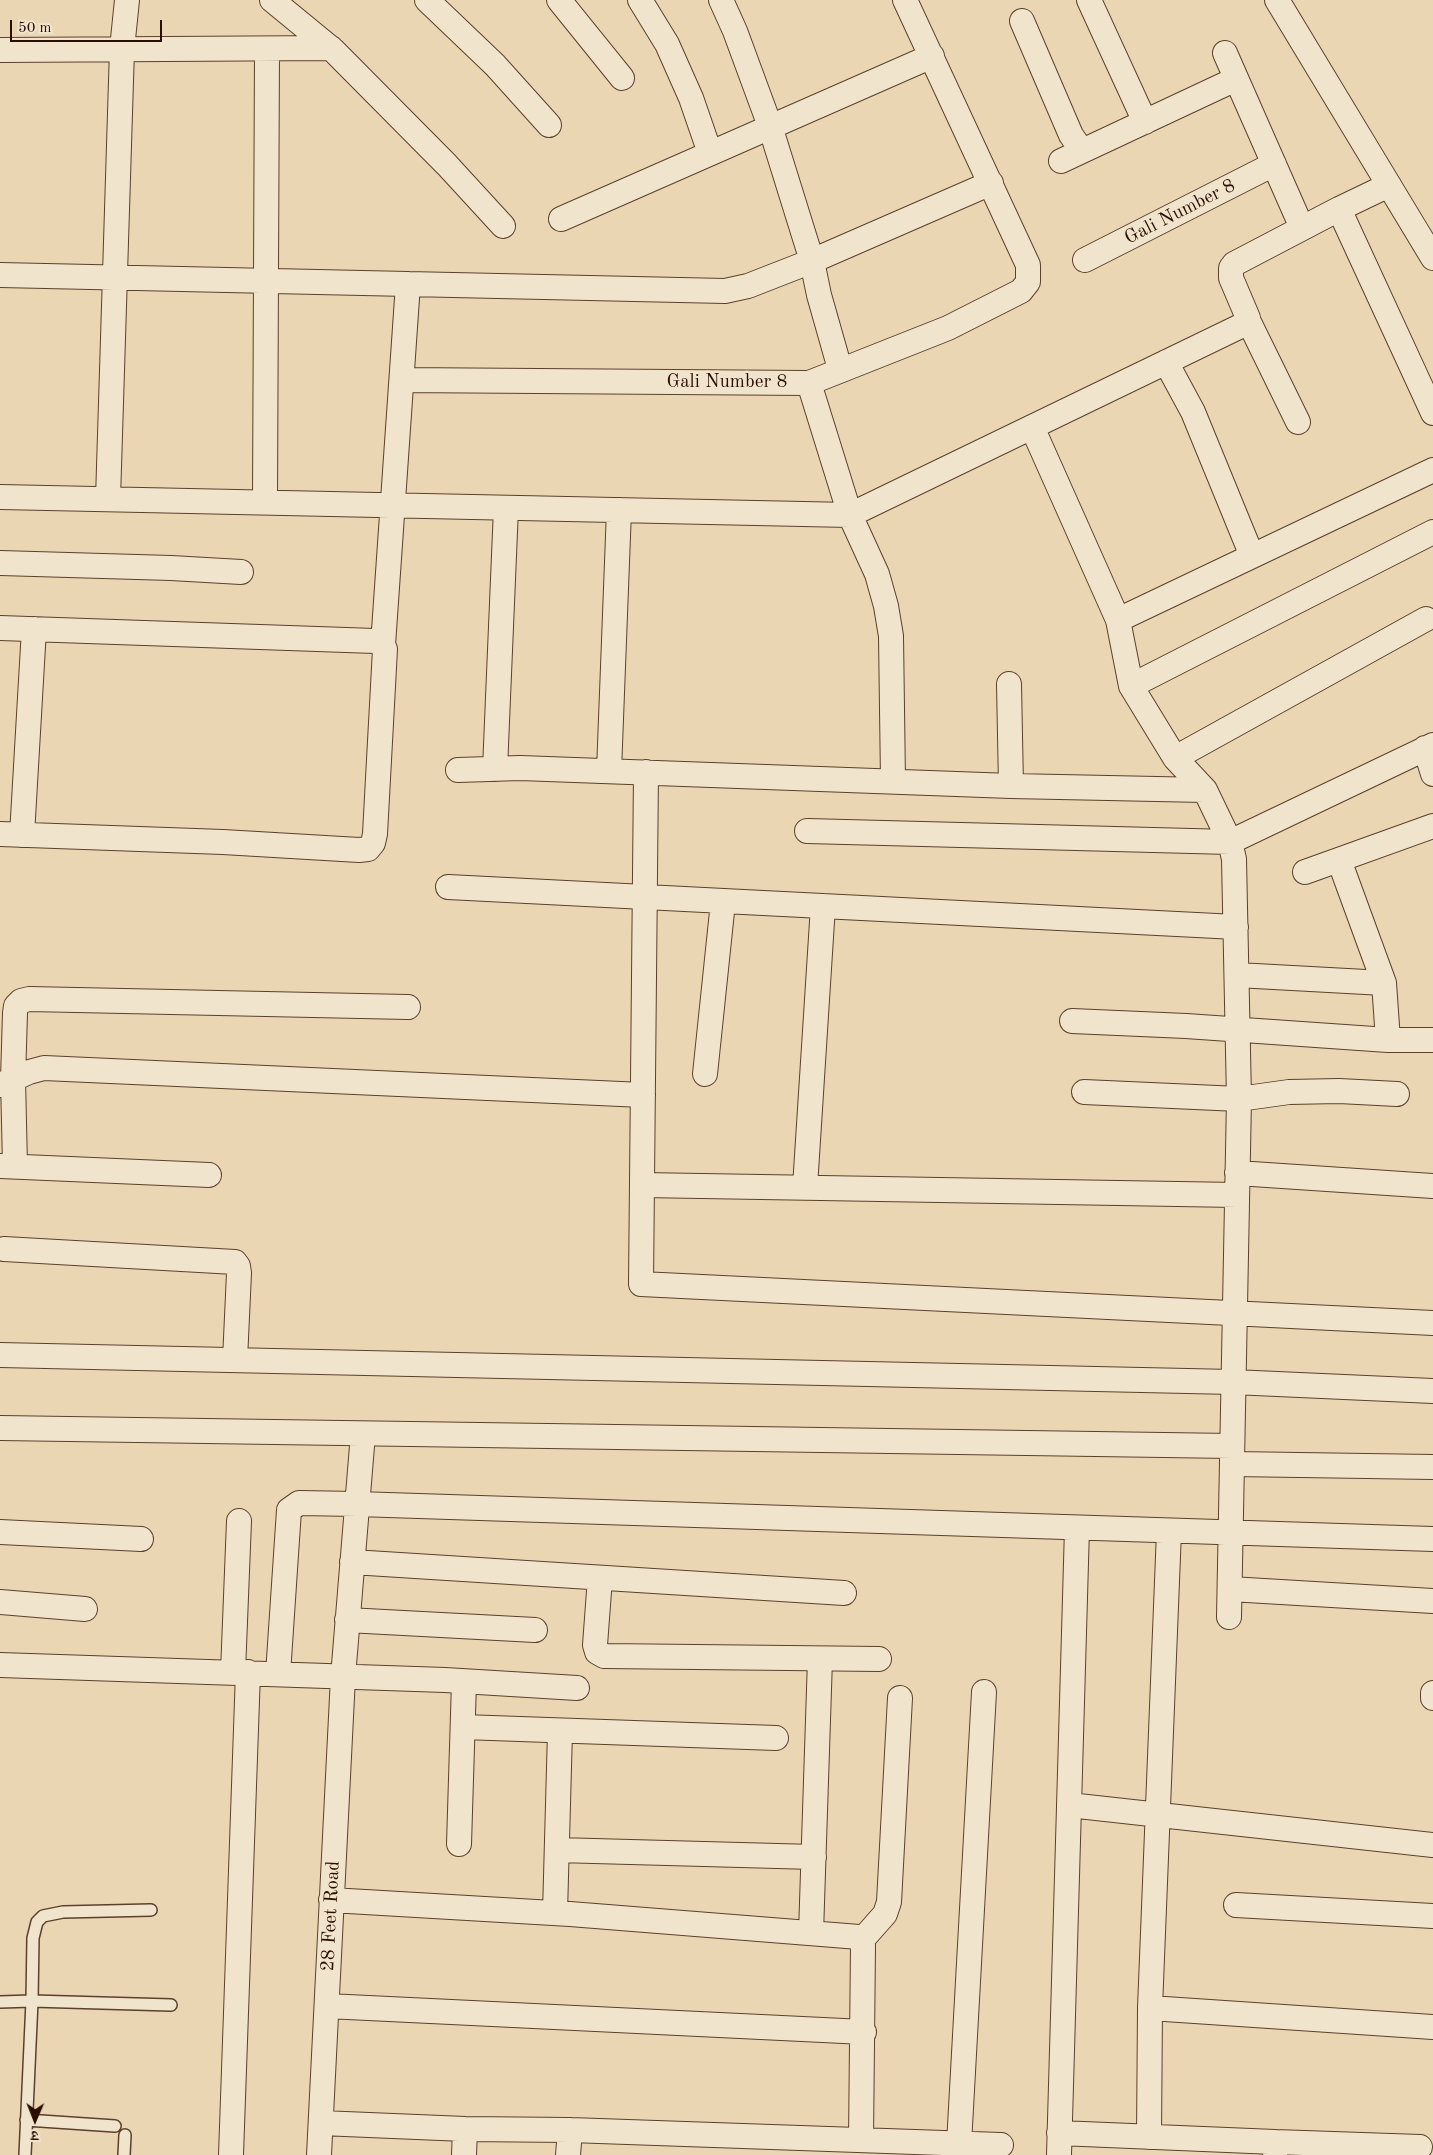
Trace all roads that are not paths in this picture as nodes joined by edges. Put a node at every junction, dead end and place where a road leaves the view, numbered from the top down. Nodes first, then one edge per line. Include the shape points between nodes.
1 (127, 0) edge
2 (272, 0) edge
3 (427, 0) edge
4 (559, 0) edge
5 (640, 0) edge
6 (721, 0) edge
7 (905, 0) edge
8 (1089, 0) edge
9 (1277, 0) edge
10 (1022, 21) dead end
11 (331, 48) junction
12 (122, 49) junction
13 (268, 49) junction
14 (0, 50) edge
15 (1225, 53) dead end
16 (932, 56) junction
17 (622, 78) dead end
18 (1236, 79) junction
19 (1145, 122) junction
20 (549, 125) dead end
21 (770, 126) junction
22 (1082, 151) junction
23 (710, 153) junction
24 (1060, 161) dead end
25 (1274, 164) junction
26 (990, 183) junction
27 (1389, 185) junction
28 (1339, 209) junction
29 (561, 219) dead end
30 (503, 226) dead end
31 (1302, 228) junction
32 (1426, 231) edge
33 (1433, 258) edge
34 (1085, 260) dead end
35 (812, 261) junction
36 (0, 275) edge
37 (115, 277) junction
38 (267, 281) junction
39 (408, 284) junction
40 (1249, 322) junction
41 (1166, 362) junction
42 (840, 369) junction
43 (402, 380) junction
44 (809, 383) junction
45 (1433, 413) edge
46 (1298, 422) dead end
47 (1032, 427) junction
48 (1433, 470) edge
49 (0, 497) edge
50 (108, 499) junction
51 (266, 502) junction
52 (393, 505) junction
53 (506, 508) junction
54 (618, 510) junction
55 (850, 515) junction
56 (1433, 532) edge
57 (1252, 556) junction
58 (0, 562) edge
59 (241, 572) dead end
60 (1426, 619) dead end
61 (1118, 620) junction
62 (0, 628) edge
63 (34, 628) junction
64 (383, 645) junction
65 (1009, 684) dead end
66 (1131, 686) junction
67 (1429, 747) edge
68 (1175, 758) junction
69 (495, 769) junction
70 (458, 770) dead end
71 (609, 771) junction
72 (646, 772) junction
73 (1433, 774) edge
74 (893, 781) junction
75 (1011, 786) junction
76 (1205, 790) junction
77 (1433, 826) edge
78 (807, 832) dead end
79 (11, 834) edge
80 (1230, 842) junction
81 (1339, 860) junction
82 (1304, 872) dead end
83 (448, 887) dead end
84 (645, 898) junction
85 (723, 902) junction
86 (823, 906) junction
87 (1236, 927) junction
88 (1237, 975) junction
89 (1384, 983) junction
90 (408, 1007) dead end
91 (1072, 1021) dead end
92 (1238, 1030) junction
93 (1388, 1040) junction
94 (1433, 1040) edge
95 (705, 1074) dead end
96 (7, 1082) edge
97 (1084, 1092) dead end
98 (1396, 1094) dead end
99 (643, 1095) junction
100 (1239, 1099) junction
101 (8, 1166) edge
102 (209, 1175) dead end
103 (642, 1184) junction
104 (1237, 1184) junction
105 (1433, 1186) edge
106 (805, 1187) junction
107 (4, 1249) dead end
108 (1234, 1314) junction
109 (1433, 1323) edge
110 (0, 1355) edge
111 (235, 1360) junction
112 (1233, 1382) junction
113 (1433, 1391) edge
114 (0, 1428) edge
115 (363, 1434) junction
116 (1232, 1455) junction
117 (1433, 1467) edge
118 (357, 1504) junction
119 (239, 1520) dead end
120 (1077, 1528) junction
121 (1169, 1531) junction
122 (0, 1532) edge
123 (1230, 1533) junction
124 (141, 1539) dead end
125 (1433, 1540) edge
126 (352, 1562) junction
127 (600, 1578) junction
128 (1230, 1589) junction
129 (844, 1593) dead end
130 (1433, 1601) edge
131 (0, 1602) edge
132 (85, 1609) dead end
133 (1229, 1618) dead end
134 (347, 1620) junction
135 (535, 1630) dead end
136 (820, 1659) junction
137 (879, 1660) dead end
138 (0, 1665) edge
139 (241, 1672) junction
140 (278, 1674) junction
141 (343, 1676) junction
142 (464, 1682) junction
143 (577, 1688) dead end
144 (984, 1692) dead end
145 (1433, 1693) edge
146 (900, 1698) dead end
147 (1433, 1698) edge
148 (462, 1728) junction
149 (560, 1730) junction
150 (776, 1738) dead end
151 (1069, 1805) junction
152 (1157, 1815) junction
153 (459, 1844) dead end
154 (1433, 1845) edge
155 (557, 1850) junction
156 (814, 1857) junction
157 (331, 1900) junction
158 (1236, 1905) dead end
159 (151, 1910) dead end
160 (556, 1914) junction
161 (1433, 1916) edge
162 (811, 1933) junction
163 (862, 1940) junction
164 (32, 2001) junction
165 (0, 2002) edge
166 (171, 2005) dead end
167 (327, 2006) junction
168 (1150, 2008) junction
169 (1433, 2027) edge
170 (864, 2032) junction
171 (26, 2120) junction
172 (321, 2123) junction
173 (115, 2126) dead end
174 (465, 2129) junction
175 (570, 2130) junction
176 (125, 2135) dead end
177 (1149, 2137) junction
178 (861, 2140) junction
179 (959, 2144) junction
180 (1059, 2144) edge
181 (655, 2145) edge
182 (1001, 2145) dead end
183 (722, 2146) edge
184 (772, 2146) edge
185 (1420, 2147) dead end
186 (1275, 2148) edge
187 (24, 2155) edge
188 (124, 2155) edge
189 (231, 2155) edge
190 (319, 2155) edge
191 (464, 2155) edge
192 (568, 2155) edge

1 - 12 street
2 - 11 street
3 - 20 street via 495,65
4 - 17 street
5 - 23 street via 667,44 691,98
6 - 21 street
7 - 16 street
8 - 19 street
9 - 27 street
10 - 22 street via 1071,136
11 - 13 street
11 - 30 street
12 - 13 street
12 - 14 street
12 - 37 street
13 - 38 street
15 - 18 street
16 - 21 street
16 - 26 street
18 - 19 street
18 - 25 street
19 - 22 street
21 - 23 street
21 - 35 street
22 - 24 street
23 - 29 street
25 - 31 street
25 - 34 street, Gali Number 8
26 - 35 street
26 - 42 street, Gali Number 8 via 1028,265 1028,282 1021,291 957,324
27 - 28 street
27 - 32 street
28 - 31 street
28 - 45 street
31 - 40 street via 1231,268 1231,278
32 - 33 street
35 - 39 street via 748,286 725,291
35 - 42 street
36 - 37 street
37 - 38 street
37 - 50 street
38 - 39 street
38 - 51 street
39 - 43 street
40 - 41 street
40 - 46 street
41 - 47 street
41 - 57 street via 1193,412
42 - 44 street, Gali Number 8
43 - 44 street, Gali Number 8
43 - 52 street
44 - 55 street
47 - 55 street
47 - 61 street
48 - 57 street
49 - 50 street
50 - 51 street
51 - 52 street
52 - 53 street
52 - 64 street
53 - 54 street
53 - 69 street
54 - 55 street
54 - 71 street
55 - 74 street via 877,574 891,636
56 - 66 street
57 - 61 street
58 - 59 street
60 - 68 street
61 - 66 street
62 - 63 street
63 - 64 street via 375,641
63 - 79 street
64 - 79 street via 375,834 368,849
65 - 75 street
66 - 68 street
67 - 73 street
67 - 80 street
68 - 76 street
69 - 70 street
69 - 71 street
71 - 72 street
72 - 74 street
72 - 84 street
74 - 75 street
75 - 76 street
76 - 80 street
77 - 81 street
78 - 80 street
80 - 87 street via 1236,877
81 - 82 street
81 - 89 street
83 - 84 street
84 - 85 street
84 - 99 street
85 - 86 street
85 - 95 street
86 - 87 street
86 - 106 street
87 - 88 street
88 - 89 street
88 - 92 street
89 - 93 street
90 - 96 street via 30,999 16,1006
91 - 92 street
92 - 93 street
92 - 100 street
93 - 94 street
96 - 99 street via 44,1068
96 - 101 street
97 - 100 street
98 - 100 street via 1289,1092
99 - 103 street
100 - 104 street
101 - 102 street
103 - 106 street
103 - 108 street via 641,1284
104 - 105 street
104 - 106 street
104 - 108 street
107 - 111 street via 235,1262 239,1273
108 - 109 street
108 - 112 street
110 - 111 street
111 - 112 street
112 - 113 street
112 - 116 street
114 - 115 street
115 - 116 street
115 - 118 street, 28 Feet Road
116 - 117 street
116 - 123 street
118 - 120 street
118 - 126 street, 28 Feet Road
118 - 140 street via 299,1503 289,1510
119 - 139 street
120 - 121 street
120 - 151 street
121 - 123 street
121 - 152 street
122 - 124 street
123 - 125 street
123 - 128 street
126 - 127 street
126 - 134 street, 28 Feet Road
127 - 129 street
127 - 136 street via 595,1645 597,1652 604,1656
128 - 130 street
128 - 133 street
131 - 132 street
134 - 135 street
134 - 141 street, 28 Feet Road
136 - 137 street
136 - 156 street
138 - 139 street
139 - 140 street
139 - 189 street
140 - 141 street
141 - 142 street
141 - 157 street, 28 Feet Road
142 - 143 street
142 - 148 street
144 - 179 street
145 - 147 street
146 - 163 street via 889,1902 885,1914
148 - 149 street
148 - 153 street
149 - 150 street
149 - 155 street
151 - 152 street
151 - 180 street
152 - 154 street
152 - 168 street
155 - 156 street
155 - 160 street
156 - 162 street
157 - 160 street
157 - 167 street, 28 Feet Road
158 - 161 street
159 - 164 lane via 62,1912 43,1916 37,1922 33,1938
160 - 162 street
162 - 163 street via 854,1936
163 - 170 street
164 - 165 lane
164 - 166 lane
164 - 171 lane
167 - 170 street
167 - 172 street, 28 Feet Road
168 - 169 street
168 - 177 street
170 - 178 street
171 - 173 lane
171 - 187 lane
172 - 174 street
172 - 190 street, 28 Feet Road
174 - 175 street
174 - 191 street
175 - 181 street
175 - 192 street
176 - 188 lane
177 - 180 street
177 - 186 street
178 - 179 street
178 - 184 street
179 - 182 street
181 - 183 street
183 - 184 street
185 - 186 street

